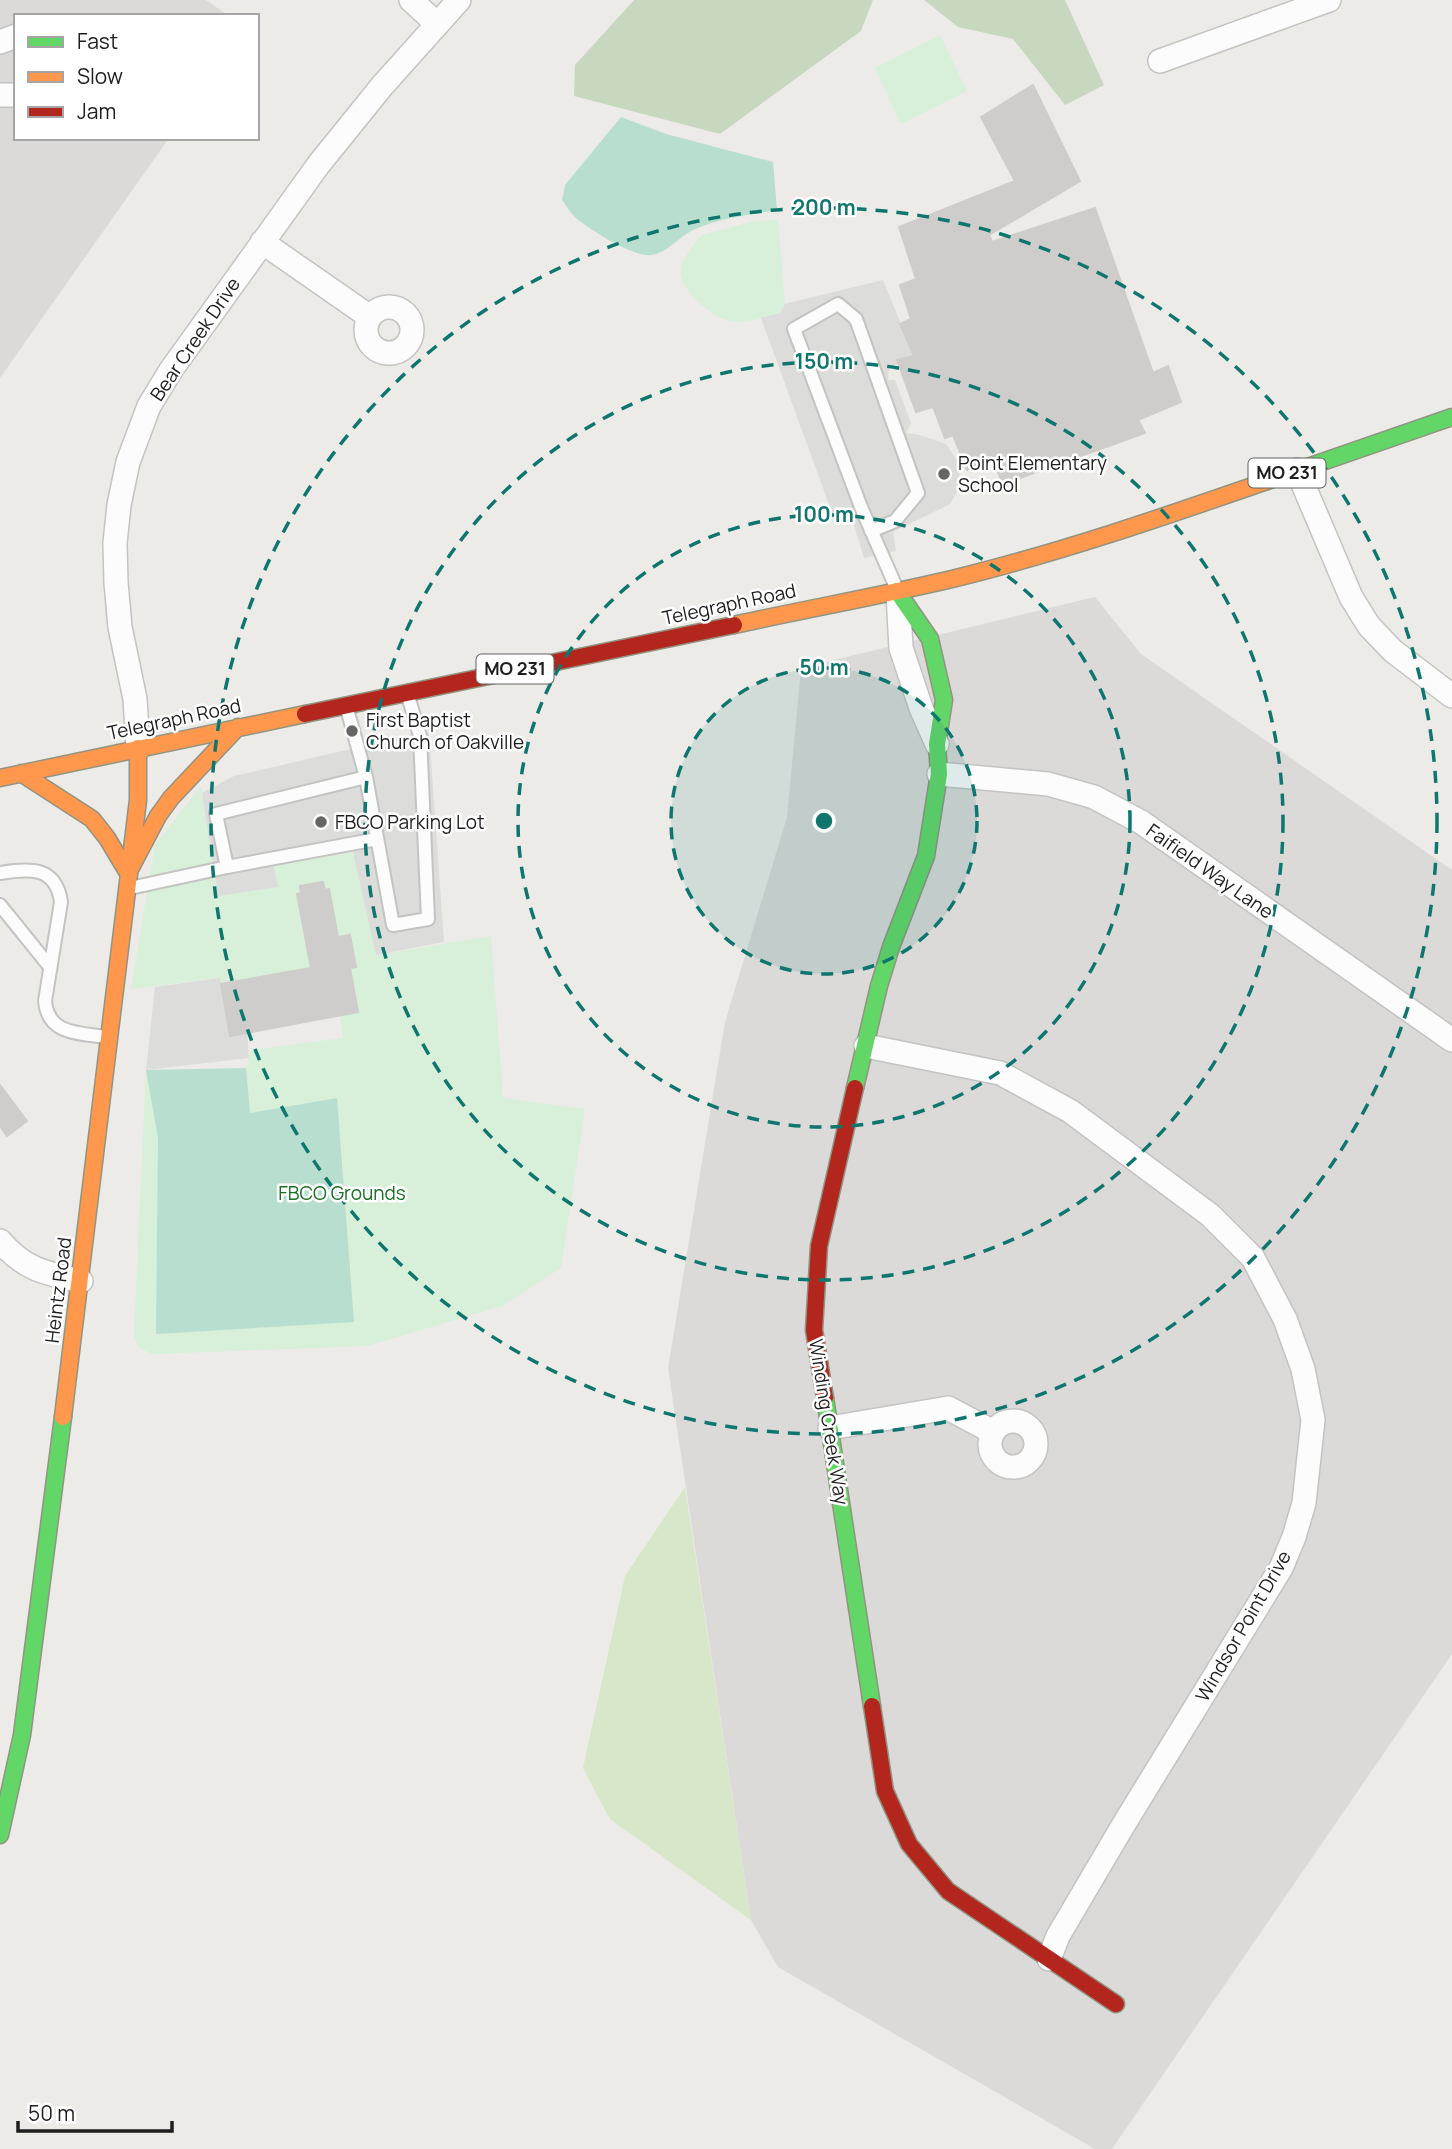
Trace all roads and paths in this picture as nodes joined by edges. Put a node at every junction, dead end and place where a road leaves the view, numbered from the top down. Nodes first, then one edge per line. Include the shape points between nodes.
1 (411, 0) edge
2 (459, 0) edge
3 (1329, 0) edge
4 (437, 24) junction
5 (1160, 61) dead end
6 (262, 242) junction
7 (370, 317) dead end
8 (1452, 417) edge
9 (1297, 470) junction
10 (871, 531) junction
11 (897, 590) junction
12 (407, 692) junction
13 (1452, 696) edge
14 (346, 705) junction
15 (238, 727) junction
16 (937, 744) joint
17 (138, 748) junction
18 (21, 773) junction
19 (939, 774) junction
20 (366, 777) junction
21 (0, 778) edge
22 (377, 839) junction
23 (227, 867) junction
24 (0, 873) edge
25 (127, 881) junction
26 (0, 905) edge
27 (50, 967) junction
28 (110, 1038) junction
29 (1452, 1040) edge
30 (866, 1046) junction
31 (0, 1241) edge
32 (81, 1281) junction
33 (831, 1428) junction
34 (993, 1432) dead end
35 (0, 1835) edge
36 (1049, 1959) junction
37 (1116, 2004) dead end

1 - 4 street
2 - 4 street, Bear Creek Drive
3 - 5 street
4 - 6 street, Bear Creek Drive via 327,154
6 - 7 street
6 - 17 street, Bear Creek Drive via 149,406 128,463 115,543 116,583 135,699
8 - 9 street, Telegraph Road / MO 231
9 - 11 street, Telegraph Road / MO 231 via 1061,551
9 - 13 street via 1351,597 1369,626 1393,651
10 - 10 lane via 794,329 838,304 856,318 918,493 895,521
10 - 11 lane
11 - 12 street, Telegraph Road / MO 231
11 - 16 street, Winding Creek Way via 901,648
12 - 14 street, Telegraph Road / MO 231
12 - 22 lane via 420,736 428,919 393,925
14 - 15 street, Telegraph Road / MO 231
14 - 20 lane
15 - 17 street, Telegraph Road / MO 231
15 - 25 street via 158,816
16 - 19 street, Winding Creek Way
17 - 18 street, Telegraph Road / MO 231
17 - 25 street, Heintz Road via 138,800
18 - 21 street, Telegraph Road / MO 231
18 - 25 street via 92,819 107,838
19 - 29 street, Faifield Way Lane via 1048,784 1094,797 1142,822
19 - 30 street, Winding Creek Way via 926,856 891,947
20 - 22 lane
20 - 23 lane via 216,814
22 - 23 lane
23 - 25 lane
24 - 27 lane via 21,869 48,875 60,891
25 - 28 street, Heintz Road
26 - 27 lane
27 - 28 lane via 45,1001 46,1014 53,1023 66,1031
28 - 32 street, Heintz Road
30 - 33 street, Winding Creek Way via 819,1246 814,1330
30 - 36 street, Windsor Point Drive via 1000,1073 1070,1111 1210,1214 1253,1258 1285,1319 1303,1369 1313,1420 1304,1503 1294,1537 1058,1936
31 - 32 street via 18,1261 44,1273
32 - 35 street, Heintz Road via 22,1735
33 - 34 street via 948,1408
33 - 36 street, Winding Creek Way via 885,1791 909,1844 948,1891
36 - 37 street, Winding Creek Way

